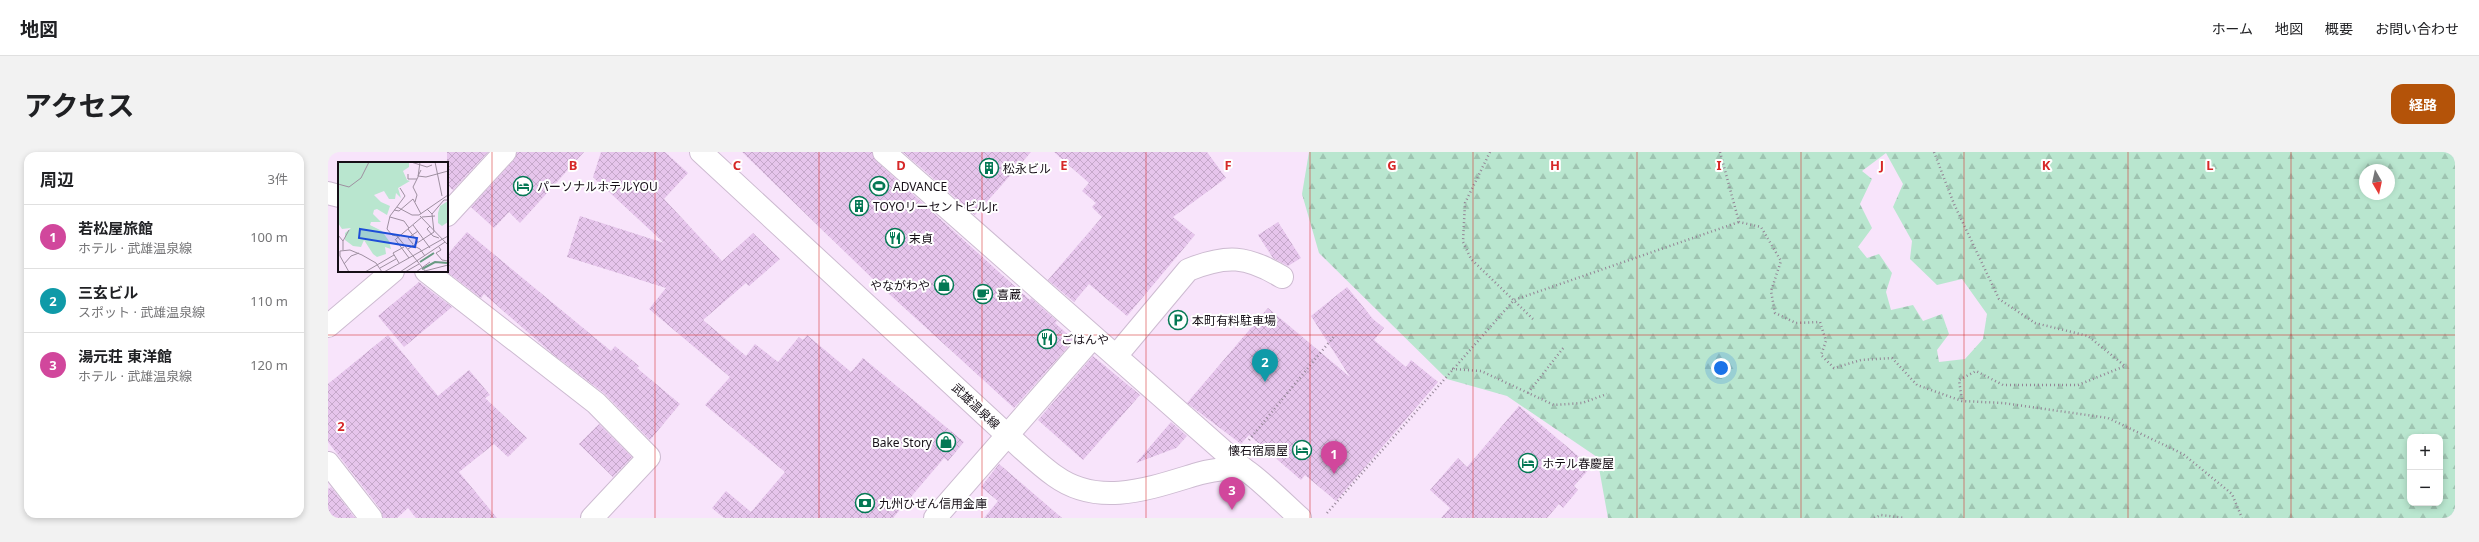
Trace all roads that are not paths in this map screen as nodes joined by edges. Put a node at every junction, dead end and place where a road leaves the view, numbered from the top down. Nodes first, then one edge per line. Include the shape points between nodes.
1 (505, 152) edge
2 (884, 152) edge
3 (708, 154) edge
4 (328, 193) edge
5 (338, 196) edge
6 (448, 214) edge
7 (392, 272) edge
8 (427, 272) edge
9 (1282, 277) dead end
10 (328, 326) edge
11 (1094, 337) junction
12 (1116, 356) junction
13 (1006, 434) junction
14 (328, 462) edge
15 (1245, 470) junction
16 (371, 518) edge
17 (592, 518) edge
18 (936, 518) edge
19 (1300, 518) edge

1 - 6 street
2 - 11 street
3 - 13 street, 武雄温泉線
4 - 5 street
7 - 10 street
8 - 17 street via 596,403 649,457
9 - 12 street via 1260,264 1244,260 1205,263 1188,270
11 - 12 street
11 - 13 street
12 - 15 street
13 - 15 street, 武雄温泉線 via 1055,476 1077,488 1100,493 1127,493 1220,469
13 - 18 street
14 - 16 street
15 - 19 street

